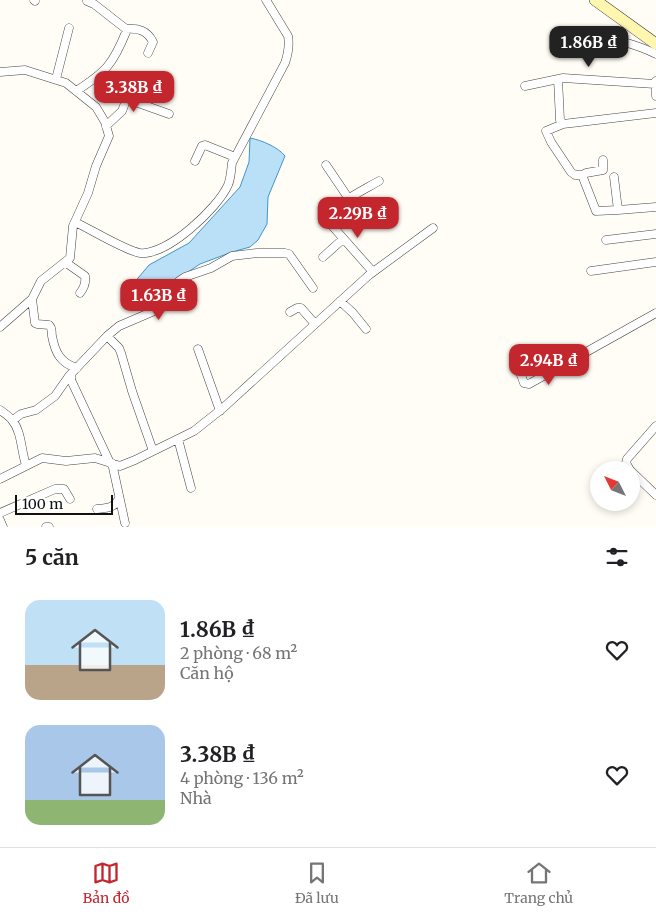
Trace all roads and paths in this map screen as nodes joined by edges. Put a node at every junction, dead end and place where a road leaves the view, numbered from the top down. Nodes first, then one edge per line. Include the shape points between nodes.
1 (266, 0) edge
2 (595, 0) edge
3 (87, 2) dead end
4 (69, 28) dead end
5 (126, 29) junction
6 (569, 40) dead end
7 (656, 44) edge
8 (148, 53) dead end
9 (656, 54) edge
10 (0, 72) edge
11 (56, 79) junction
12 (558, 79) junction
13 (134, 80) dead end
14 (656, 82) edge
15 (525, 86) dead end
16 (76, 91) junction
17 (656, 96) edge
18 (127, 100) junction
19 (656, 113) edge
20 (169, 114) dead end
21 (563, 124) junction
22 (106, 126) junction
23 (235, 157) junction
24 (603, 160) dead end
25 (195, 161) dead end
26 (326, 165) dead end
27 (582, 175) junction
28 (614, 177) dead end
29 (379, 181) dead end
30 (349, 199) junction
31 (656, 207) edge
32 (618, 210) junction
33 (75, 222) junction
34 (433, 228) dead end
35 (656, 234) edge
36 (343, 239) junction
37 (606, 240) dead end
38 (323, 257) dead end
39 (65, 262) junction
40 (656, 262) edge
41 (591, 271) dead end
42 (373, 272) junction
43 (313, 288) dead end
44 (80, 292) dead end
45 (32, 299) junction
46 (340, 301) junction
47 (290, 312) dead end
48 (656, 313) edge
49 (315, 324) junction
50 (0, 327) edge
51 (366, 329) dead end
52 (107, 336) junction
53 (198, 349) dead end
54 (514, 356) dead end
55 (77, 368) junction
56 (71, 375) junction
57 (0, 410) edge
58 (220, 411) junction
59 (13, 420) junction
60 (655, 430) edge
61 (178, 439) junction
62 (153, 451) junction
63 (626, 461) edge
64 (111, 463) junction
65 (26, 465) junction
66 (0, 479) edge
67 (640, 480) edge
68 (191, 488) dead end
69 (656, 494) edge
70 (120, 498) junction
71 (70, 499) dead end
72 (97, 509) dead end
73 (0, 513) edge
74 (0, 520) edge
75 (124, 523) dead end
76 (3, 527) edge

1 - 23 street via 288,36 289,49 285,63
2 - 7 main road
3 - 5 street
4 - 11 street
5 - 8 street via 141,30 151,37 153,42
5 - 16 street via 106,70
6 - 9 street via 585,36 618,41
10 - 11 street via 25,70
11 - 16 street
12 - 14 street
12 - 15 street
12 - 21 street via 560,120
13 - 18 street
14 - 17 street
16 - 22 street via 96,107
18 - 20 street
18 - 22 street via 122,112
19 - 21 street
21 - 27 street via 546,131 571,172
22 - 33 street via 109,136
23 - 25 street via 205,145
23 - 33 street via 228,186 218,201 187,233 148,252 135,252
24 - 27 street via 603,170
26 - 30 street
27 - 32 street via 596,211
28 - 32 street
29 - 30 street
30 - 36 street via 329,213 327,220
31 - 32 street
33 - 39 street via 70,258
34 - 42 street
35 - 37 street
36 - 38 street
36 - 42 street
39 - 44 street via 85,276 84,289
39 - 45 street via 41,281
40 - 41 street
42 - 46 street
43 - 52 street via 289,254 232,256 182,279 161,308 119,326
45 - 50 street
45 - 55 street via 35,323 52,328 58,356
46 - 49 street
46 - 51 street
47 - 49 street via 301,308
48 - 54 street via 529,384 524,383
49 - 58 street
52 - 55 street
52 - 62 street via 121,353
53 - 58 street
55 - 56 street
56 - 59 street via 55,396 36,410
56 - 64 street
57 - 59 street
58 - 61 street
59 - 65 street
60 - 63 street
61 - 62 street
61 - 68 street
62 - 64 street via 120,466
64 - 65 street via 94,458 66,461 42,458
64 - 70 street
65 - 66 street
67 - 69 street
70 - 72 street via 112,507
70 - 75 street
71 - 73 street via 64,489 55,489
74 - 76 street

